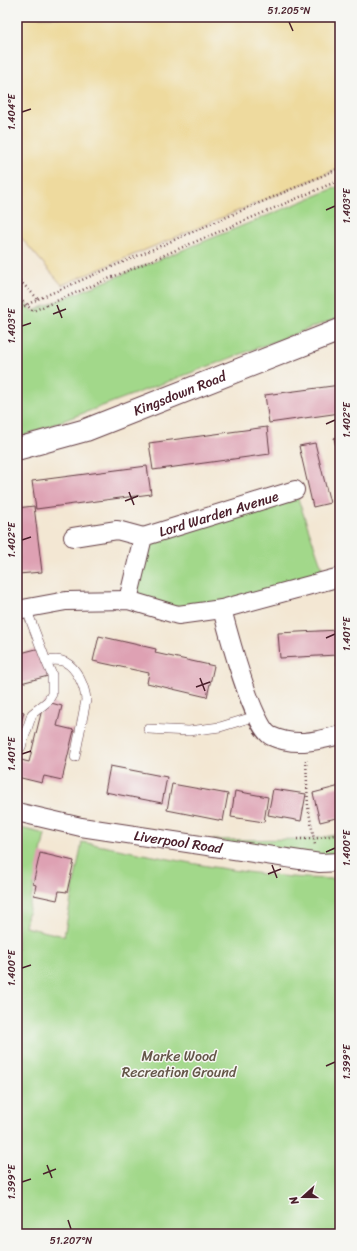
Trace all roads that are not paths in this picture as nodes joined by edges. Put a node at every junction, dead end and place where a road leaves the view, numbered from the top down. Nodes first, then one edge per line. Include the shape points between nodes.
1 (340, 330) edge
2 (17, 449) edge
3 (295, 490) dead end
4 (72, 537) dead end
5 (143, 537) junction
6 (340, 577) edge
7 (128, 600) junction
8 (22, 609) edge
9 (222, 609) junction
10 (46, 661) junction
11 (256, 716) junction
12 (148, 729) dead end
13 (340, 735) edge
14 (22, 747) dead end
15 (75, 757) dead end
16 (17, 812) edge
17 (340, 862) edge

1 - 2 street, Kingsdown Road via 86,430
3 - 5 street, Lord Warden Avenue
4 - 5 street, Lord Warden Avenue via 117,530
5 - 7 street, Lord Warden Avenue
6 - 9 street
7 - 8 street via 66,602
7 - 9 street via 178,615
8 - 10 lane
9 - 11 street
10 - 14 lane via 52,675 52,694 48,701 32,714
10 - 15 lane via 66,662 78,676 86,692
11 - 12 lane via 220,727 189,731
11 - 13 street via 270,736 293,743 305,744
16 - 17 street, Liverpool Road via 81,828 320,863

